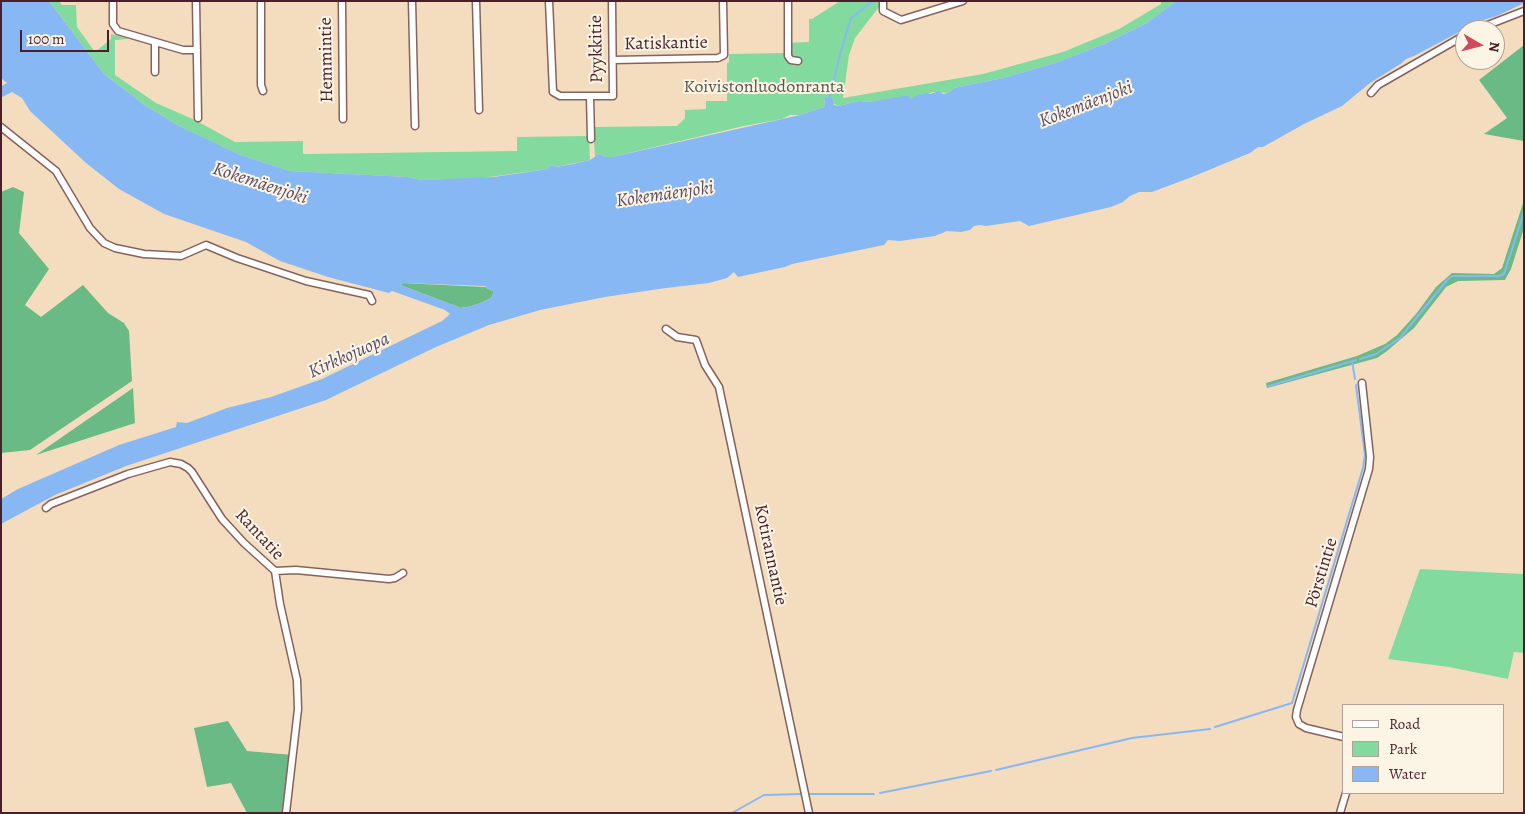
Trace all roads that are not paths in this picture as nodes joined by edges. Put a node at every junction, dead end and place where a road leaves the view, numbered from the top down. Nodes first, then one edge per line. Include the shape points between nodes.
1 (113, 1) edge
2 (196, 1) edge
3 (261, 1) edge
4 (342, 1) edge
5 (412, 1) edge
6 (476, 1) edge
7 (549, 1) edge
8 (612, 1) edge
9 (723, 1) edge
10 (788, 1) edge
11 (883, 1) edge
12 (959, 2) edge
13 (1524, 11) edge
14 (1501, 20) edge
15 (1455, 41) edge
16 (155, 42) junction
17 (197, 50) junction
18 (613, 60) junction
19 (798, 60) dead end
20 (155, 72) dead end
21 (263, 91) dead end
22 (1371, 93) dead end
23 (590, 96) junction
24 (479, 110) dead end
25 (198, 118) dead end
26 (343, 119) dead end
27 (415, 126) dead end
28 (1, 127) edge
29 (592, 139) dead end
30 (372, 301) dead end
31 (666, 329) dead end
32 (1362, 383) dead end
33 (46, 508) dead end
34 (275, 571) junction
35 (403, 573) dead end
36 (1342, 737) edge
37 (1346, 794) edge
38 (286, 813) edge
39 (809, 813) edge
40 (1340, 813) edge

1 - 16 street via 113,24 118,31
2 - 17 street
3 - 21 street
4 - 26 street, Hemmintie
5 - 27 street
6 - 24 street
7 - 23 street, Pyykkitie via 553,92 560,96
8 - 18 street, Pyykkitie
9 - 18 street, Katiskantie via 724,55 718,58
10 - 19 street via 788,53 791,60
11 - 12 street via 883,11 901,20
13 - 14 street
15 - 22 street via 1378,85
16 - 17 street via 183,50
16 - 20 street
17 - 25 street
18 - 23 street, Pyykkitie via 613,96
23 - 29 street
28 - 30 street via 56,171 90,228 104,244 144,254 181,256 206,245 297,278 369,295
31 - 39 street, Kotirannantie via 677,337 696,340 705,365 719,387
32 - 36 street, Pörstintie via 1369,469 1296,717 1306,728
33 - 34 street, Rantatie via 128,474 170,462 181,464 192,472 222,519
34 - 35 street via 389,579
34 - 38 street, Rantatie via 297,680 298,709
37 - 40 street

